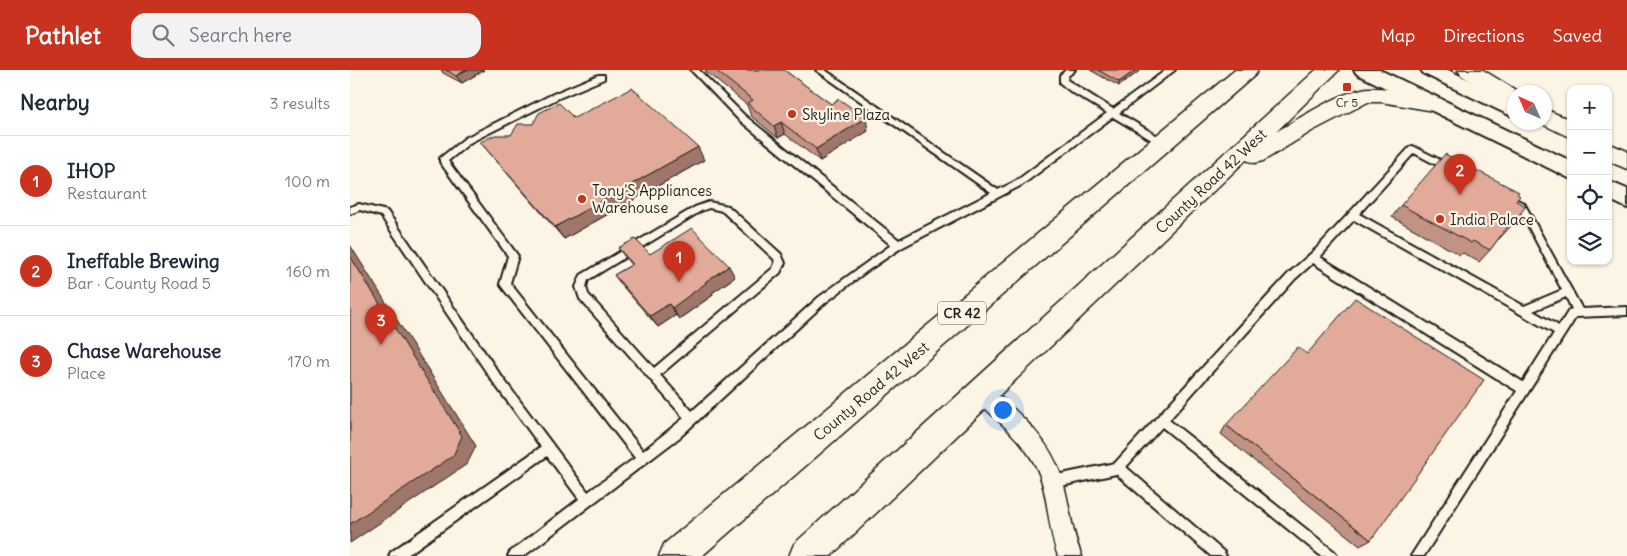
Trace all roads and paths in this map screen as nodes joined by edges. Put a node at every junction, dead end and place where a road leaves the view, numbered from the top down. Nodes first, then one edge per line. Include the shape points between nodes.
1 (696, 70) edge
2 (820, 70) edge
3 (1071, 70) edge
4 (1171, 70) edge
5 (1247, 70) edge
6 (1329, 70) edge
7 (1364, 70) edge
8 (1431, 70) edge
9 (1468, 70) edge
10 (601, 76) dead end
11 (1507, 95) edge
12 (1434, 104) junction
13 (1507, 106) edge
14 (1113, 114) junction
15 (1552, 120) edge
16 (1552, 126) edge
17 (1567, 128) edge
18 (1567, 134) edge
19 (1163, 143) junction
20 (1612, 154) edge
21 (1627, 161) edge
22 (1567, 169) edge
23 (1454, 171) edge
24 (1209, 184) junction
25 (1612, 191) edge
26 (998, 194) junction
27 (1504, 196) edge
28 (1627, 199) edge
29 (350, 211) edge
30 (1353, 214) junction
31 (898, 245) junction
32 (1312, 257) junction
33 (1568, 292) junction
34 (1524, 311) junction
35 (1627, 312) edge
36 (1578, 313) junction
37 (1561, 332) junction
38 (653, 374) junction
39 (1524, 390) junction
40 (982, 393) junction
41 (691, 418) junction
42 (1161, 420) junction
43 (549, 448) junction
44 (642, 458) junction
45 (1118, 468) junction
46 (1052, 482) junction
47 (587, 500) junction
48 (733, 508) junction
49 (395, 556) edge
50 (514, 556) edge
51 (676, 556) edge
52 (684, 556) edge
53 (806, 556) edge
54 (1070, 556) edge
55 (1220, 556) edge
56 (1331, 556) edge
57 (1418, 556) edge

1 - 31 lane via 741,117
2 - 26 lane
3 - 14 lane via 1063,80
4 - 14 lane
5 - 19 highway, County Road 42 West / CR 42
6 - 24 highway, County Road 42 West
7 - 12 main road
8 - 13 main road
9 - 11 highway
10 - 44 lane via 468,140 443,160 513,256 505,284
12 - 22 main road
12 - 24 highway via 1381,95 1357,98
14 - 19 lane
14 - 26 lane via 1019,183
15 - 17 highway
16 - 18 main road
19 - 48 highway, County Road 42 West / CR 42
20 - 21 highway
23 - 30 lane via 1413,149
24 - 40 highway, County Road 42 West
25 - 28 main road
26 - 31 lane
27 - 33 lane via 1521,205
29 - 43 lane via 359,207 384,214
30 - 32 lane
30 - 34 lane
31 - 41 lane via 822,300
32 - 39 lane
32 - 42 lane
33 - 34 lane
33 - 36 lane
34 - 37 lane
35 - 36 lane
36 - 37 lane via 1573,313
37 - 39 lane
38 - 38 lane via 584,296 581,286 584,278 698,209 709,205 725,208 778,257 777,270
38 - 41 lane
39 - 57 lane
40 - 46 street via 1038,449
40 - 53 highway, County Road 42 West
41 - 44 lane
42 - 45 lane
42 - 56 lane
43 - 47 lane
43 - 49 lane
44 - 47 lane
45 - 46 lane
45 - 55 lane
46 - 54 street via 1064,542
47 - 50 lane
48 - 51 highway, County Road 42 West / CR 42
48 - 52 highway

